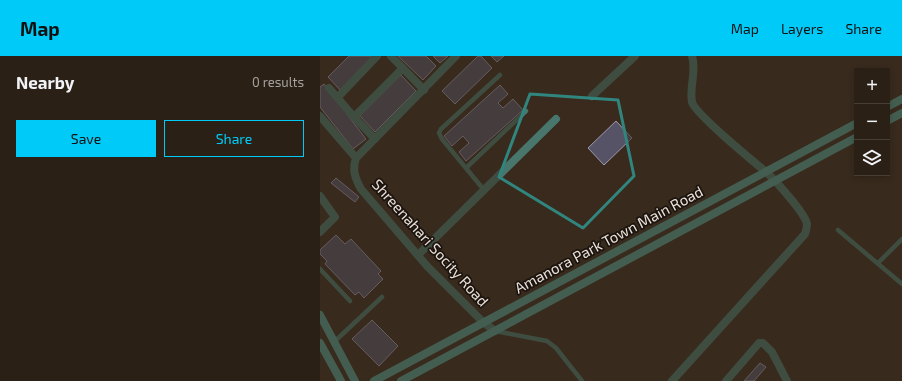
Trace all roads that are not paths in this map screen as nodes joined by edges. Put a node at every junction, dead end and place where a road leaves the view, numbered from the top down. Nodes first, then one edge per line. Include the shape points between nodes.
1 (377, 56) edge
2 (391, 56) edge
3 (456, 56) edge
4 (635, 56) edge
5 (692, 56) edge
6 (402, 68) junction
7 (500, 75) dead end
8 (329, 88) dead end
9 (424, 90) junction
10 (592, 96) dead end
11 (338, 97) junction
12 (902, 99) edge
13 (890, 105) edge
14 (526, 111) dead end
15 (902, 113) edge
16 (320, 116) edge
17 (354, 117) junction
18 (556, 119) dead end
19 (890, 119) edge
20 (854, 125) edge
21 (375, 139) junction
22 (854, 139) edge
23 (356, 158) junction
24 (466, 168) junction
25 (766, 172) junction
26 (776, 181) junction
27 (484, 190) junction
28 (320, 196) edge
29 (838, 230) dead end
30 (320, 232) edge
31 (902, 239) edge
32 (419, 254) junction
33 (878, 263) junction
34 (320, 269) edge
35 (902, 284) edge
36 (382, 297) dead end
37 (350, 301) dead end
38 (320, 315) edge
39 (483, 322) junction
40 (495, 331) junction
41 (334, 342) junction
42 (320, 343) edge
43 (341, 381) edge
44 (355, 381) edge
45 (374, 381) edge
46 (401, 381) edge
47 (582, 381) edge
48 (672, 381) edge
49 (726, 381) edge
50 (786, 381) edge

1 - 11 street
2 - 6 street
3 - 9 street
4 - 10 street
5 - 25 street via 695,64 692,92 695,109
6 - 9 street
6 - 17 street
7 - 24 lane via 439,133
8 - 11 street
9 - 21 street
11 - 17 street
12 - 13 main road
14 - 24 lane
15 - 19 main road
16 - 23 street
17 - 21 street
18 - 27 street
20 - 25 main road, Amanora Park Town Main Road
21 - 23 street
22 - 26 main road, Amanora Park Town Main Road
23 - 32 street, Shreenahari Socity Road via 353,167 361,189
24 - 27 lane
25 - 26 street
25 - 39 main road, Amanora Park Town Main Road
26 - 40 main road, Amanora Park Town Main Road
26 - 48 street via 807,224 806,234
27 - 32 street
28 - 30 street via 335,217
29 - 33 lane
31 - 33 lane
32 - 39 street, Shreenahari Socity Road via 427,266
33 - 35 lane
34 - 37 lane
36 - 41 lane
38 - 41 main road
39 - 40 street, Shreenahari Socity Road
39 - 45 main road, Amanora Park Town Main Road
40 - 46 main road, Amanora Park Town Main Road
40 - 47 lane via 547,342 556,348
41 - 44 main road
42 - 43 main road
49 - 50 street via 759,343 763,343 772,352

